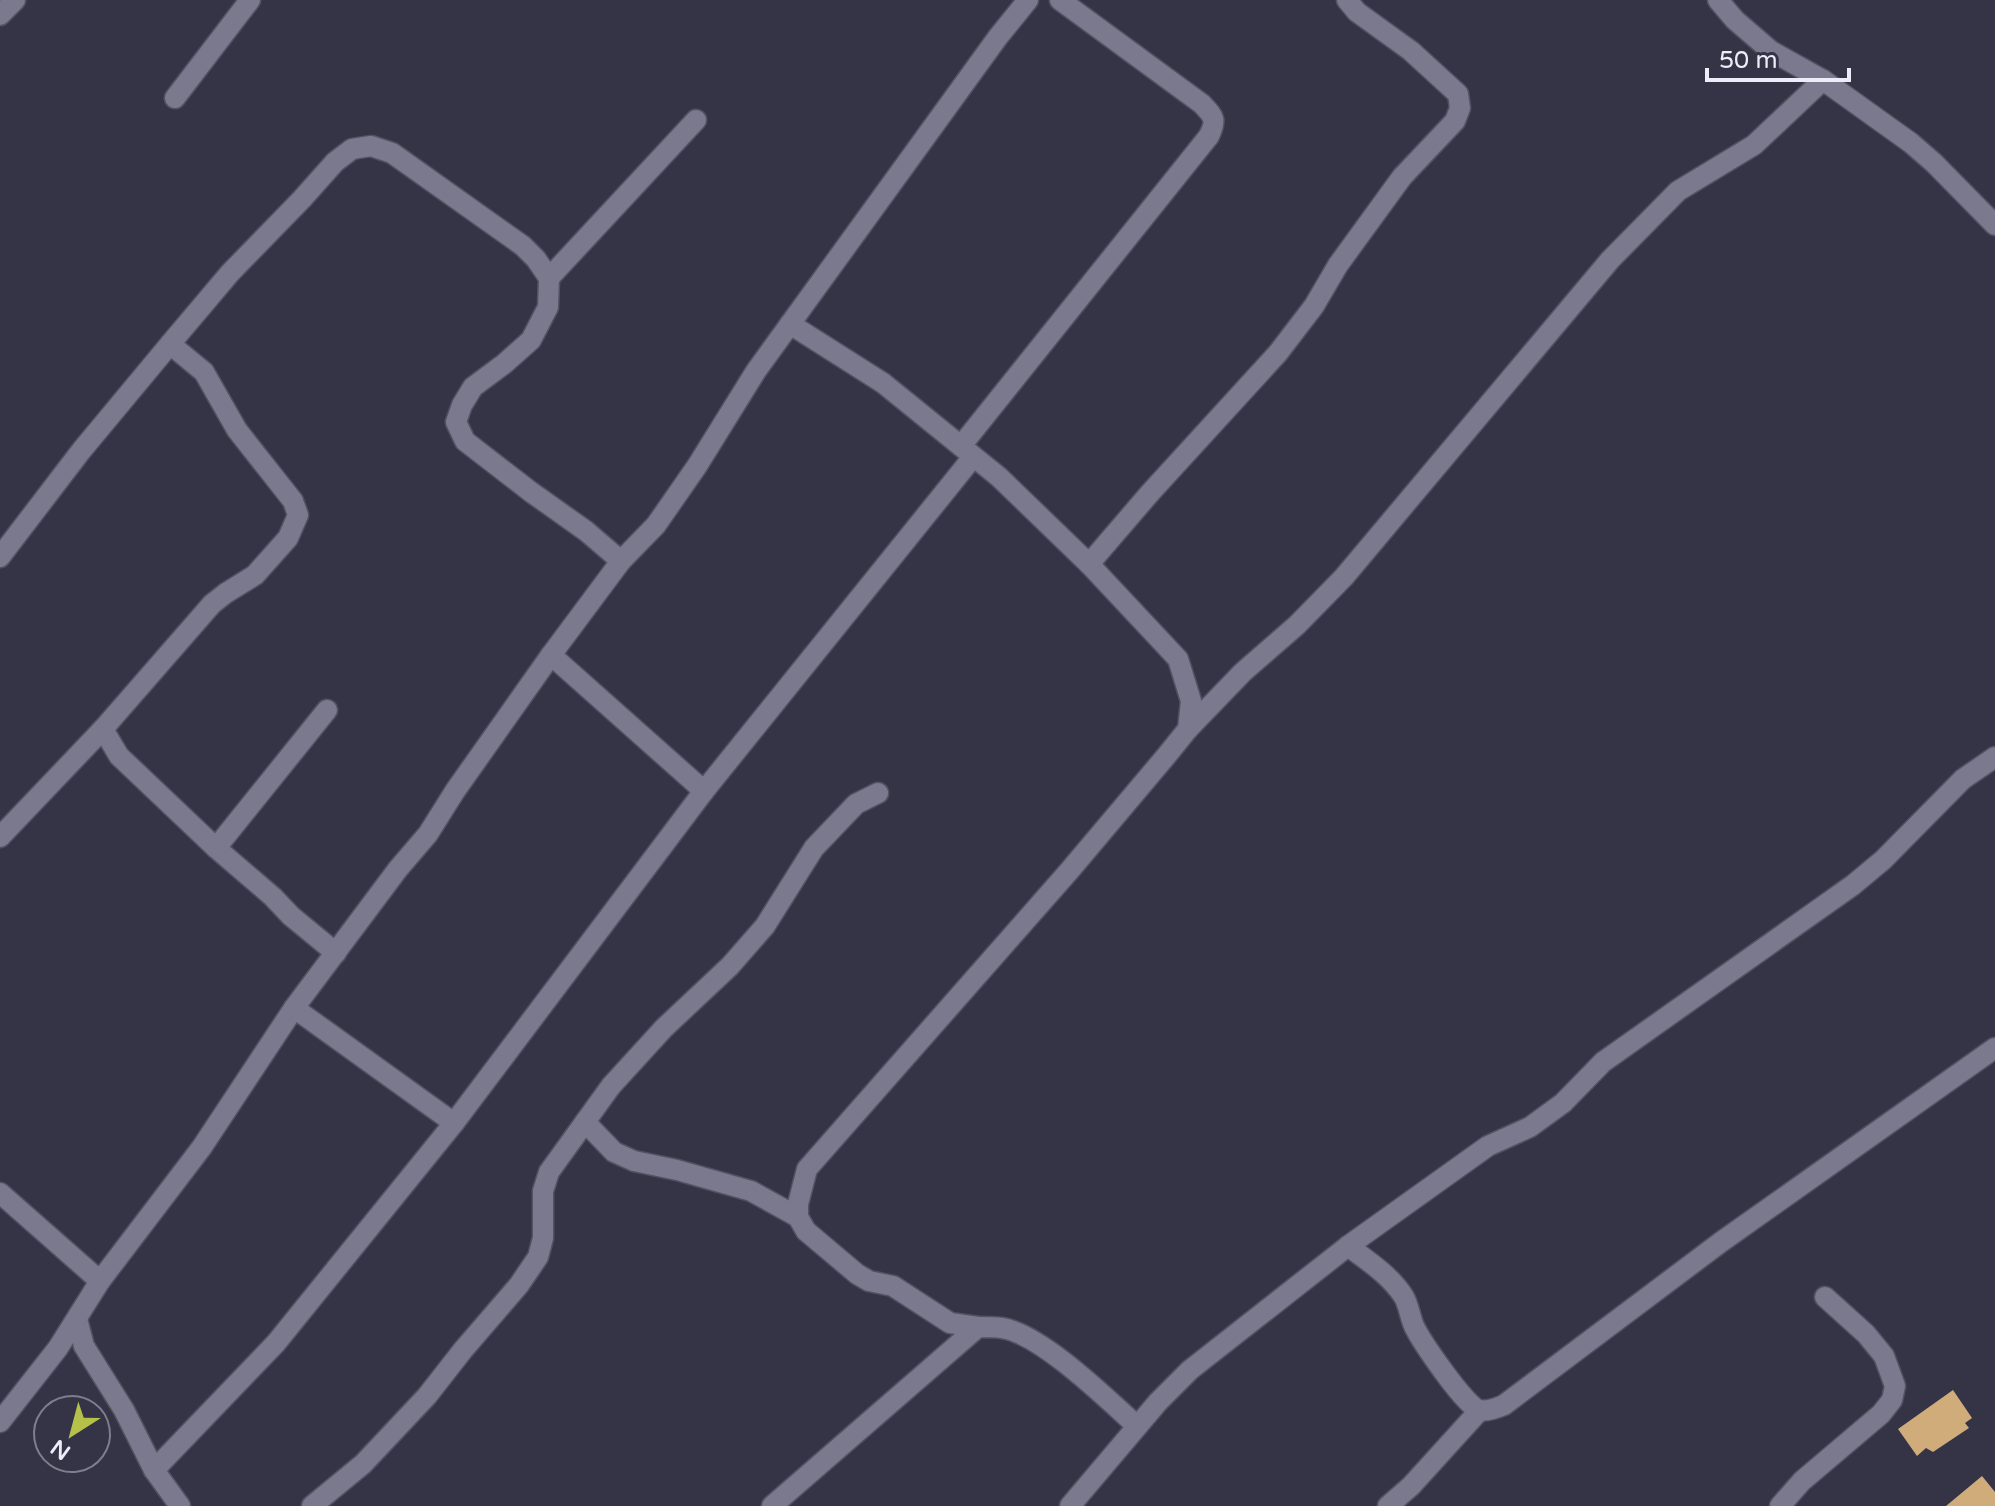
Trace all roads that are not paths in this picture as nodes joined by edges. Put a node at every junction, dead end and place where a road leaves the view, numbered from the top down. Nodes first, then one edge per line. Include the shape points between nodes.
1 (15, 0) edge
2 (250, 0) edge
3 (1028, 0) edge
4 (1060, 0) edge
5 (1347, 0) edge
6 (1718, 0) edge
7 (0, 15) edge
8 (1823, 80) junction
9 (175, 98) dead end
10 (696, 120) dead end
11 (1995, 225) edge
12 (549, 278) junction
13 (790, 324) junction
14 (170, 344) junction
15 (967, 452) junction
16 (0, 557) edge
17 (621, 561) junction
18 (1089, 564) junction
19 (551, 655) junction
20 (327, 710) dead end
21 (103, 729) junction
22 (1188, 729) junction
23 (1995, 757) edge
24 (704, 791) junction
25 (878, 793) dead end
26 (0, 837) edge
27 (216, 848) junction
28 (336, 953) junction
29 (294, 1008) junction
30 (1995, 1048) edge
31 (585, 1122) junction
32 (454, 1123) junction
33 (0, 1193) edge
34 (798, 1217) junction
35 (1348, 1246) junction
36 (100, 1281) junction
37 (1825, 1297) dead end
38 (77, 1319) junction
39 (978, 1327) junction
40 (1480, 1410) junction
41 (0, 1422) edge
42 (1137, 1426) junction
43 (154, 1470) junction
44 (180, 1506) edge
45 (312, 1506) edge
46 (772, 1506) edge
47 (1070, 1506) edge
48 (1388, 1506) edge
49 (1780, 1506) edge

1 - 7 street
2 - 9 street
3 - 13 street
4 - 15 street via 1202,104 1214,125
5 - 18 street via 1458,94 1455,121 1402,177 1278,353
6 - 8 street via 1771,51
8 - 11 street via 1934,163
8 - 22 street via 1754,145 1678,191 1610,260 1344,577
10 - 12 street
12 - 14 street via 523,246 392,153 371,146 352,149 230,273
12 - 17 street via 548,307 531,340 473,387 456,422 465,441
13 - 15 street via 883,383
13 - 17 street via 656,525
14 - 16 street
14 - 21 street via 204,372 237,430 293,501 298,515 288,538 255,575 212,604
15 - 18 street
15 - 24 street
17 - 19 street
18 - 22 street via 1178,659 1191,701
19 - 24 street
19 - 28 street via 428,834
20 - 27 street
21 - 26 street
21 - 27 street via 119,756
22 - 34 street via 807,1169
23 - 35 street via 1963,779 1853,885 1603,1062 1563,1103 1530,1127 1488,1146
24 - 32 street
25 - 31 street via 856,804 814,848 765,926 664,1028
27 - 28 street
28 - 29 street
29 - 32 street
29 - 36 street via 202,1147
30 - 40 street via 1721,1242 1504,1405
31 - 34 street via 624,1157 751,1191
31 - 45 street via 549,1172 538,1257 519,1285 427,1396 363,1464
32 - 43 street via 276,1343
33 - 36 street
34 - 39 street via 806,1231 857,1274 893,1286 950,1323
35 - 40 street via 1404,1298 1427,1347 1469,1404
35 - 42 street via 1190,1370
36 - 38 street
37 - 49 street via 1884,1356 1895,1386 1892,1400
38 - 41 street
38 - 43 street via 84,1346
39 - 42 street via 1004,1328 1026,1337 1060,1359
39 - 46 street
40 - 48 street
42 - 47 street
43 - 44 street

